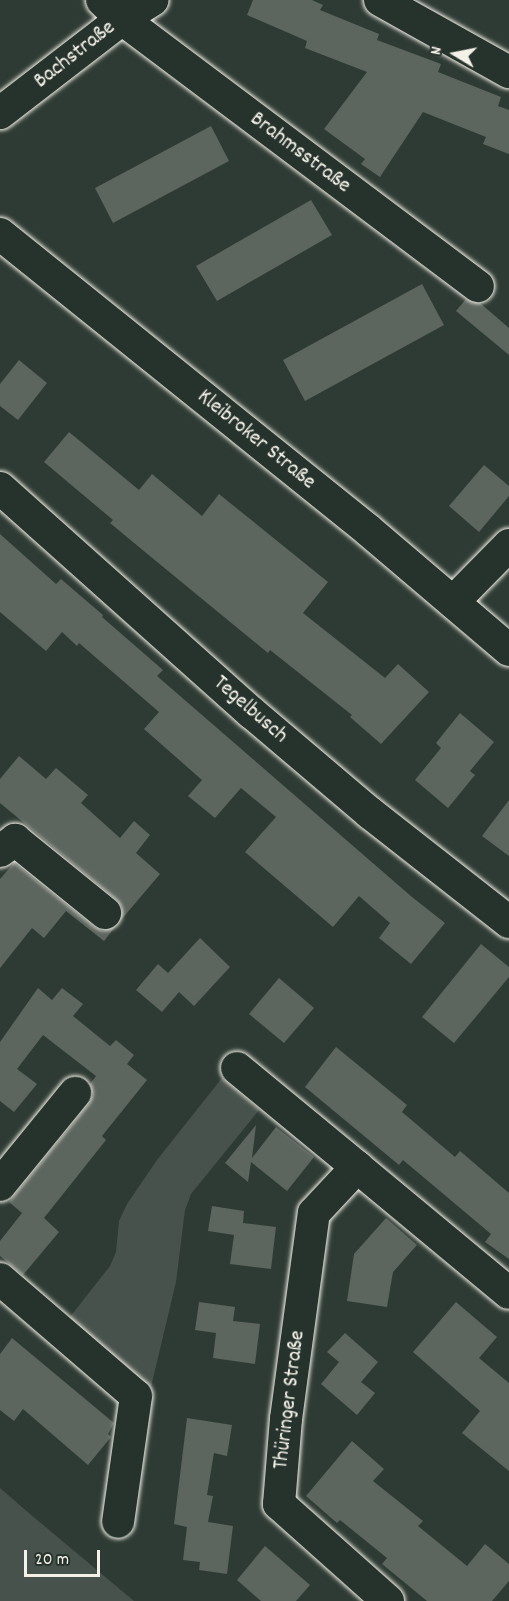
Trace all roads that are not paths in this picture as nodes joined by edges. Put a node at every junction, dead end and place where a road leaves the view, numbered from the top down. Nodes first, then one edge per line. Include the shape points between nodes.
1 (152, 0) edge
2 (380, 0) edge
3 (112, 9) edge
4 (509, 72) edge
5 (0, 113) edge
6 (0, 234) edge
7 (478, 286) dead end
8 (0, 488) edge
9 (509, 545) edge
10 (453, 602) junction
11 (509, 650) edge
12 (0, 851) edge
13 (105, 913) dead end
14 (509, 922) edge
15 (237, 1068) dead end
16 (75, 1093) dead end
17 (357, 1167) junction
18 (0, 1185) edge
19 (0, 1279) edge
20 (509, 1293) edge
21 (117, 1522) dead end
22 (388, 1601) edge

1 - 3 street, Bachstraße
2 - 4 street
3 - 5 street, Bachstraße
3 - 7 street, Brahmsstraße
6 - 10 street, Kleibroker Straße
8 - 14 street, Tegelbusch via 252,713 370,813
9 - 10 street
10 - 11 street, Kleibroker Straße
12 - 13 street via 15,840
15 - 17 street
16 - 18 street
17 - 20 street
17 - 22 street, Thüringer Straße via 314,1213 286,1419 279,1504
19 - 21 street via 136,1396

